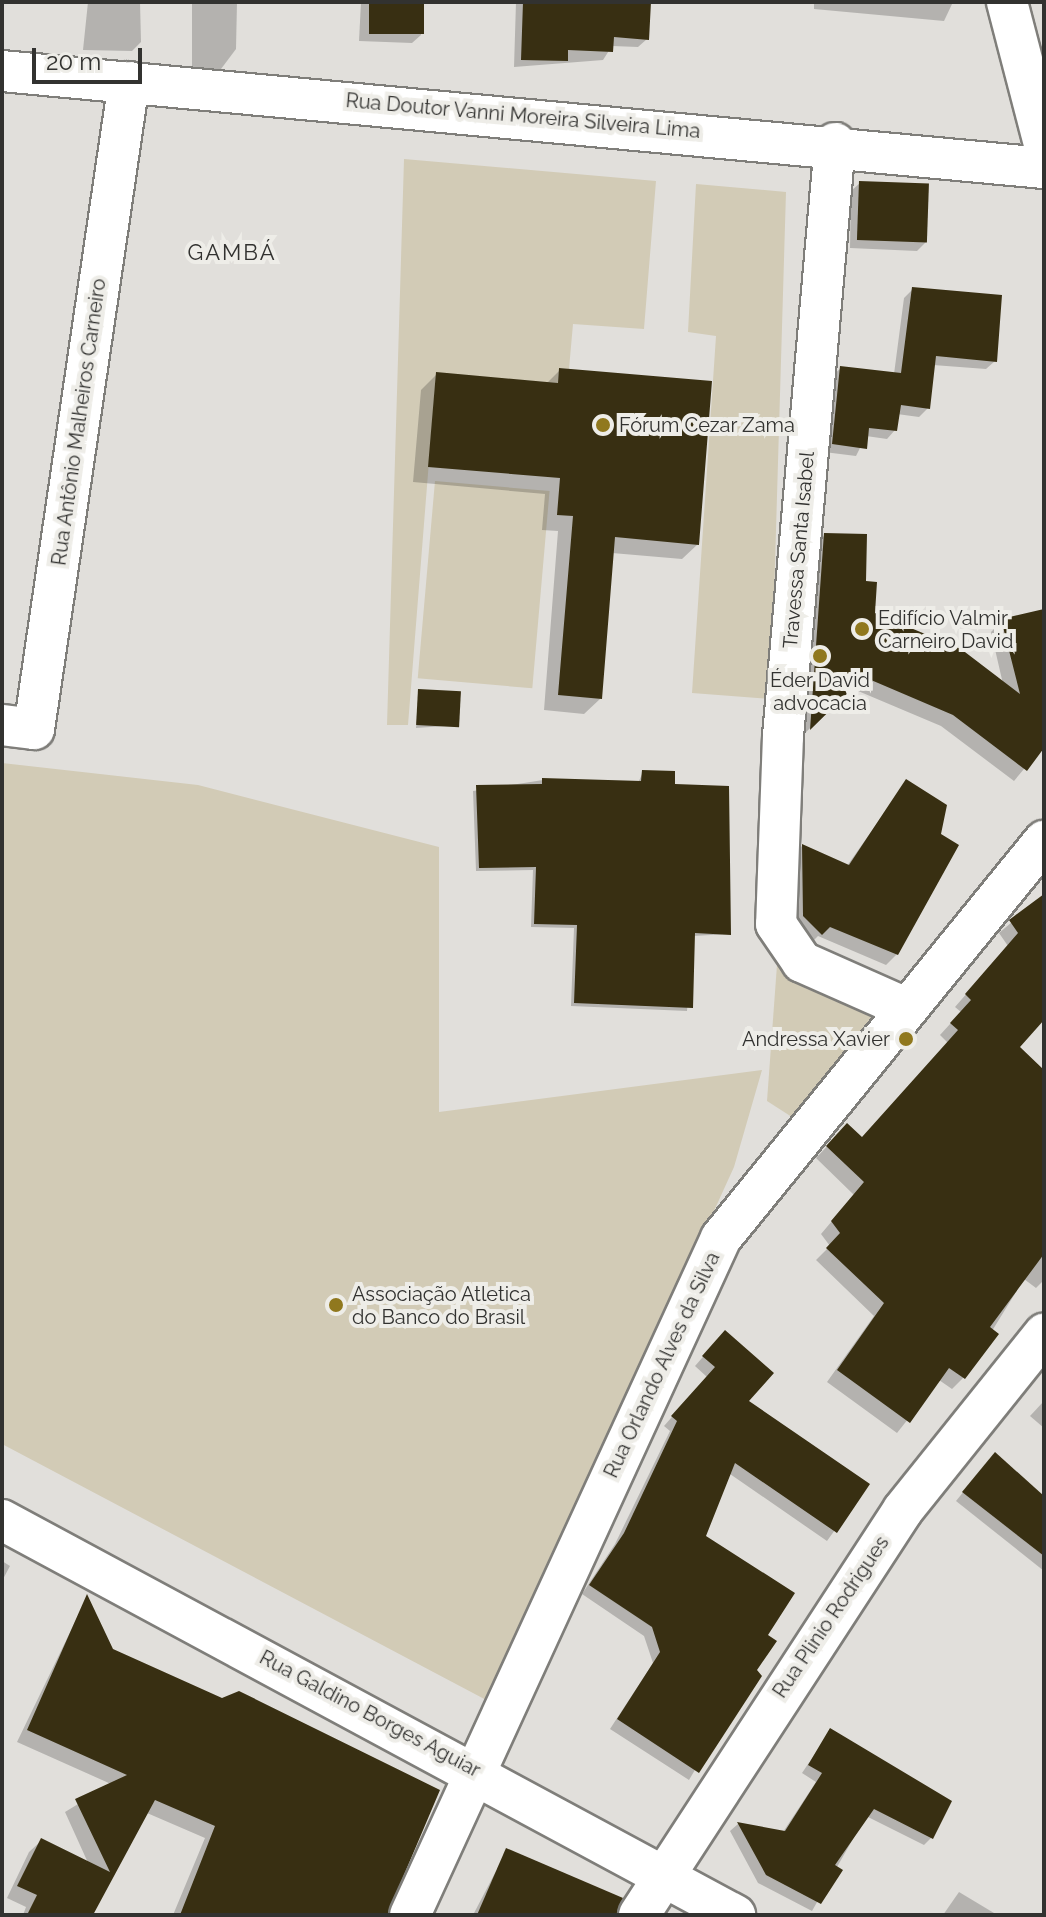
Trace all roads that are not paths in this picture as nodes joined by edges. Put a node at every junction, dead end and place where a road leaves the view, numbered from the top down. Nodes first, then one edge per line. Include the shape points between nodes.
1 (1007, 2) edge
2 (2, 71) edge
3 (129, 82) junction
4 (835, 143) junction
5 (1044, 144) edge
6 (1044, 168) edge
7 (2, 725) edge
8 (1044, 841) edge
9 (906, 1008) junction
10 (1044, 1334) edge
11 (2, 1520) edge
12 (478, 1771) junction
13 (662, 1872) junction
14 (410, 1915) edge
15 (639, 1915) edge
16 (735, 1915) edge

1 - 5 street
2 - 3 street, Rua Doutor Vanni Moreira Silveira Lima
3 - 4 street, Rua Doutor Vanni Moreira Silveira Lima
3 - 7 street, Rua Antônio Malheiros Carneiro via 34,729
4 - 6 street, Rua Doutor Vanni Moreira Silveira Lima
4 - 9 street, Travessa Santa Isabel via 783,736 776,924 791,954
8 - 9 street, Rua Orlando Alves da Silva
9 - 12 street, Rua Orlando Alves da Silva via 710,1257
10 - 13 street, Rua Plinio Rodrigues via 903,1510
11 - 12 street, Rua Galdino Borges Aguiar
12 - 13 street, Rua Galdino Borges Aguiar
12 - 14 street, Rua Orlando Alves da Silva
13 - 15 street, Rua Plinio Rodrigues
13 - 16 street, Rua Galdino Borges Aguiar

